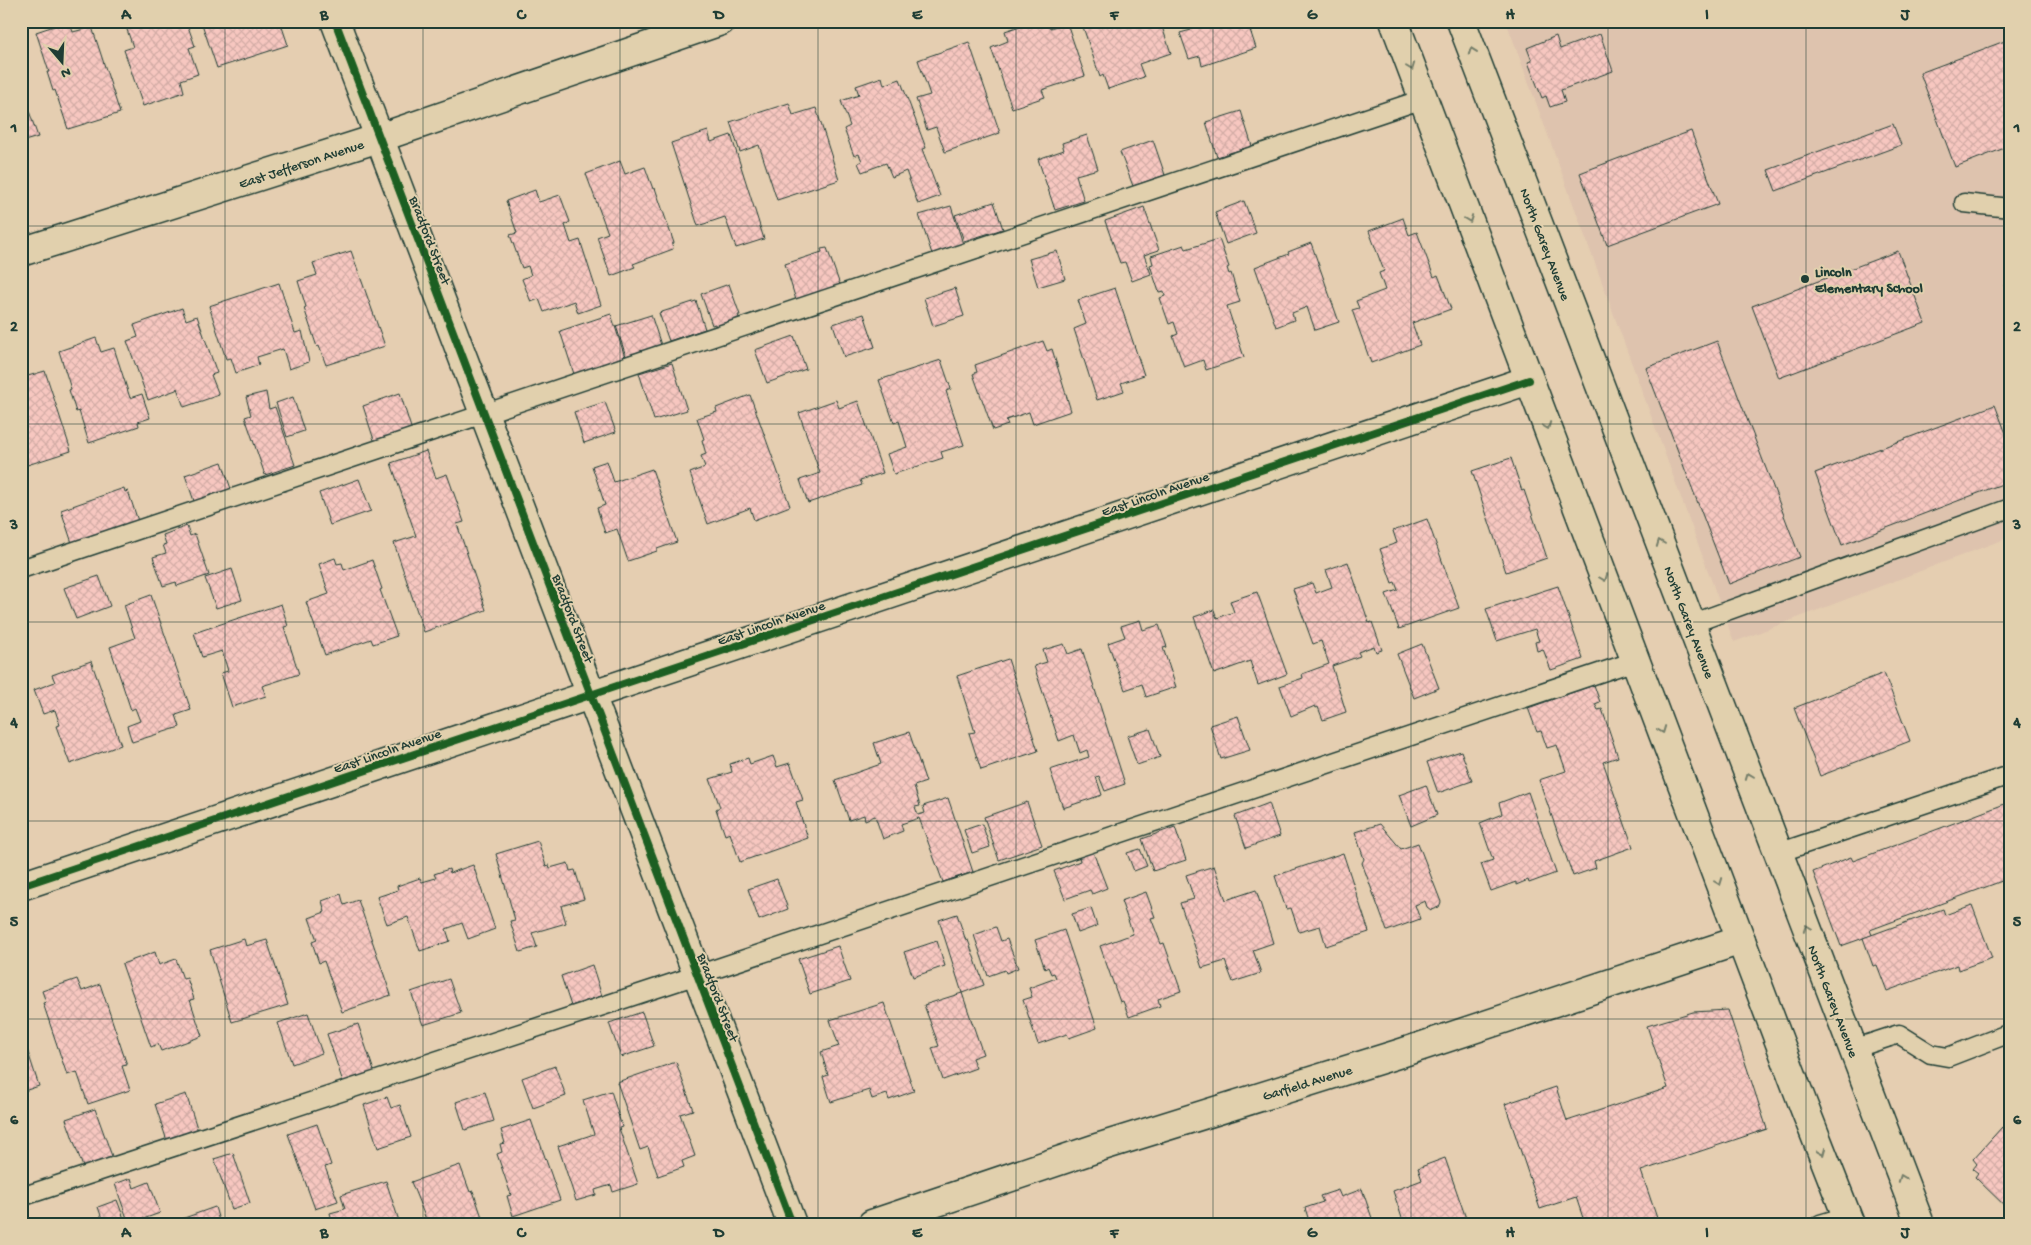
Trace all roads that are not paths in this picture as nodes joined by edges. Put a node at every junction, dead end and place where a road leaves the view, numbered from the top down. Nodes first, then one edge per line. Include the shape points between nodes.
1 (335, 21) edge
2 (721, 21) edge
3 (1394, 21) edge
4 (1461, 21) edge
5 (1423, 99) junction
6 (379, 138) junction
7 (1964, 203) dead end
8 (2010, 208) edge
9 (21, 252) edge
10 (1530, 380) junction
11 (483, 414) junction
12 (2010, 508) edge
13 (21, 569) edge
14 (1691, 624) junction
15 (1635, 661) junction
16 (590, 696) junction
17 (2010, 775) edge
18 (1778, 853) junction
19 (21, 886) edge
20 (1741, 940) junction
21 (697, 975) junction
22 (2010, 1033) edge
23 (1853, 1049) junction
24 (21, 1197) edge
25 (1849, 1220) edge
26 (792, 1224) edge
27 (872, 1224) edge
28 (1820, 1224) edge
29 (1920, 1224) edge

1 - 6 street, Bradford Street
2 - 6 street, East Jefferson Avenue
3 -> 5 street
14 -> 4 street, North Garey Avenue
5 -> 10 street
5 - 11 lane
6 - 9 street, East Jefferson Avenue
6 - 11 street, Bradford Street
7 - 8 lane
10 -> 15 street
10 - 16 street, East Lincoln Avenue
11 - 13 lane
11 - 16 street, Bradford Street
12 - 14 lane
18 -> 14 street, North Garey Avenue
15 -> 20 street
15 - 21 lane
16 - 19 street, East Lincoln Avenue
16 - 21 street, Bradford Street
17 - 18 lane
23 -> 18 street, North Garey Avenue
20 -> 25 street
20 - 27 street, Garfield Avenue
21 - 24 lane
21 - 26 street, Bradford Street
22 - 23 lane via 1948,1057 1931,1054 1899,1034
29 -> 23 street, North Garey Avenue
25 - 28 lane

